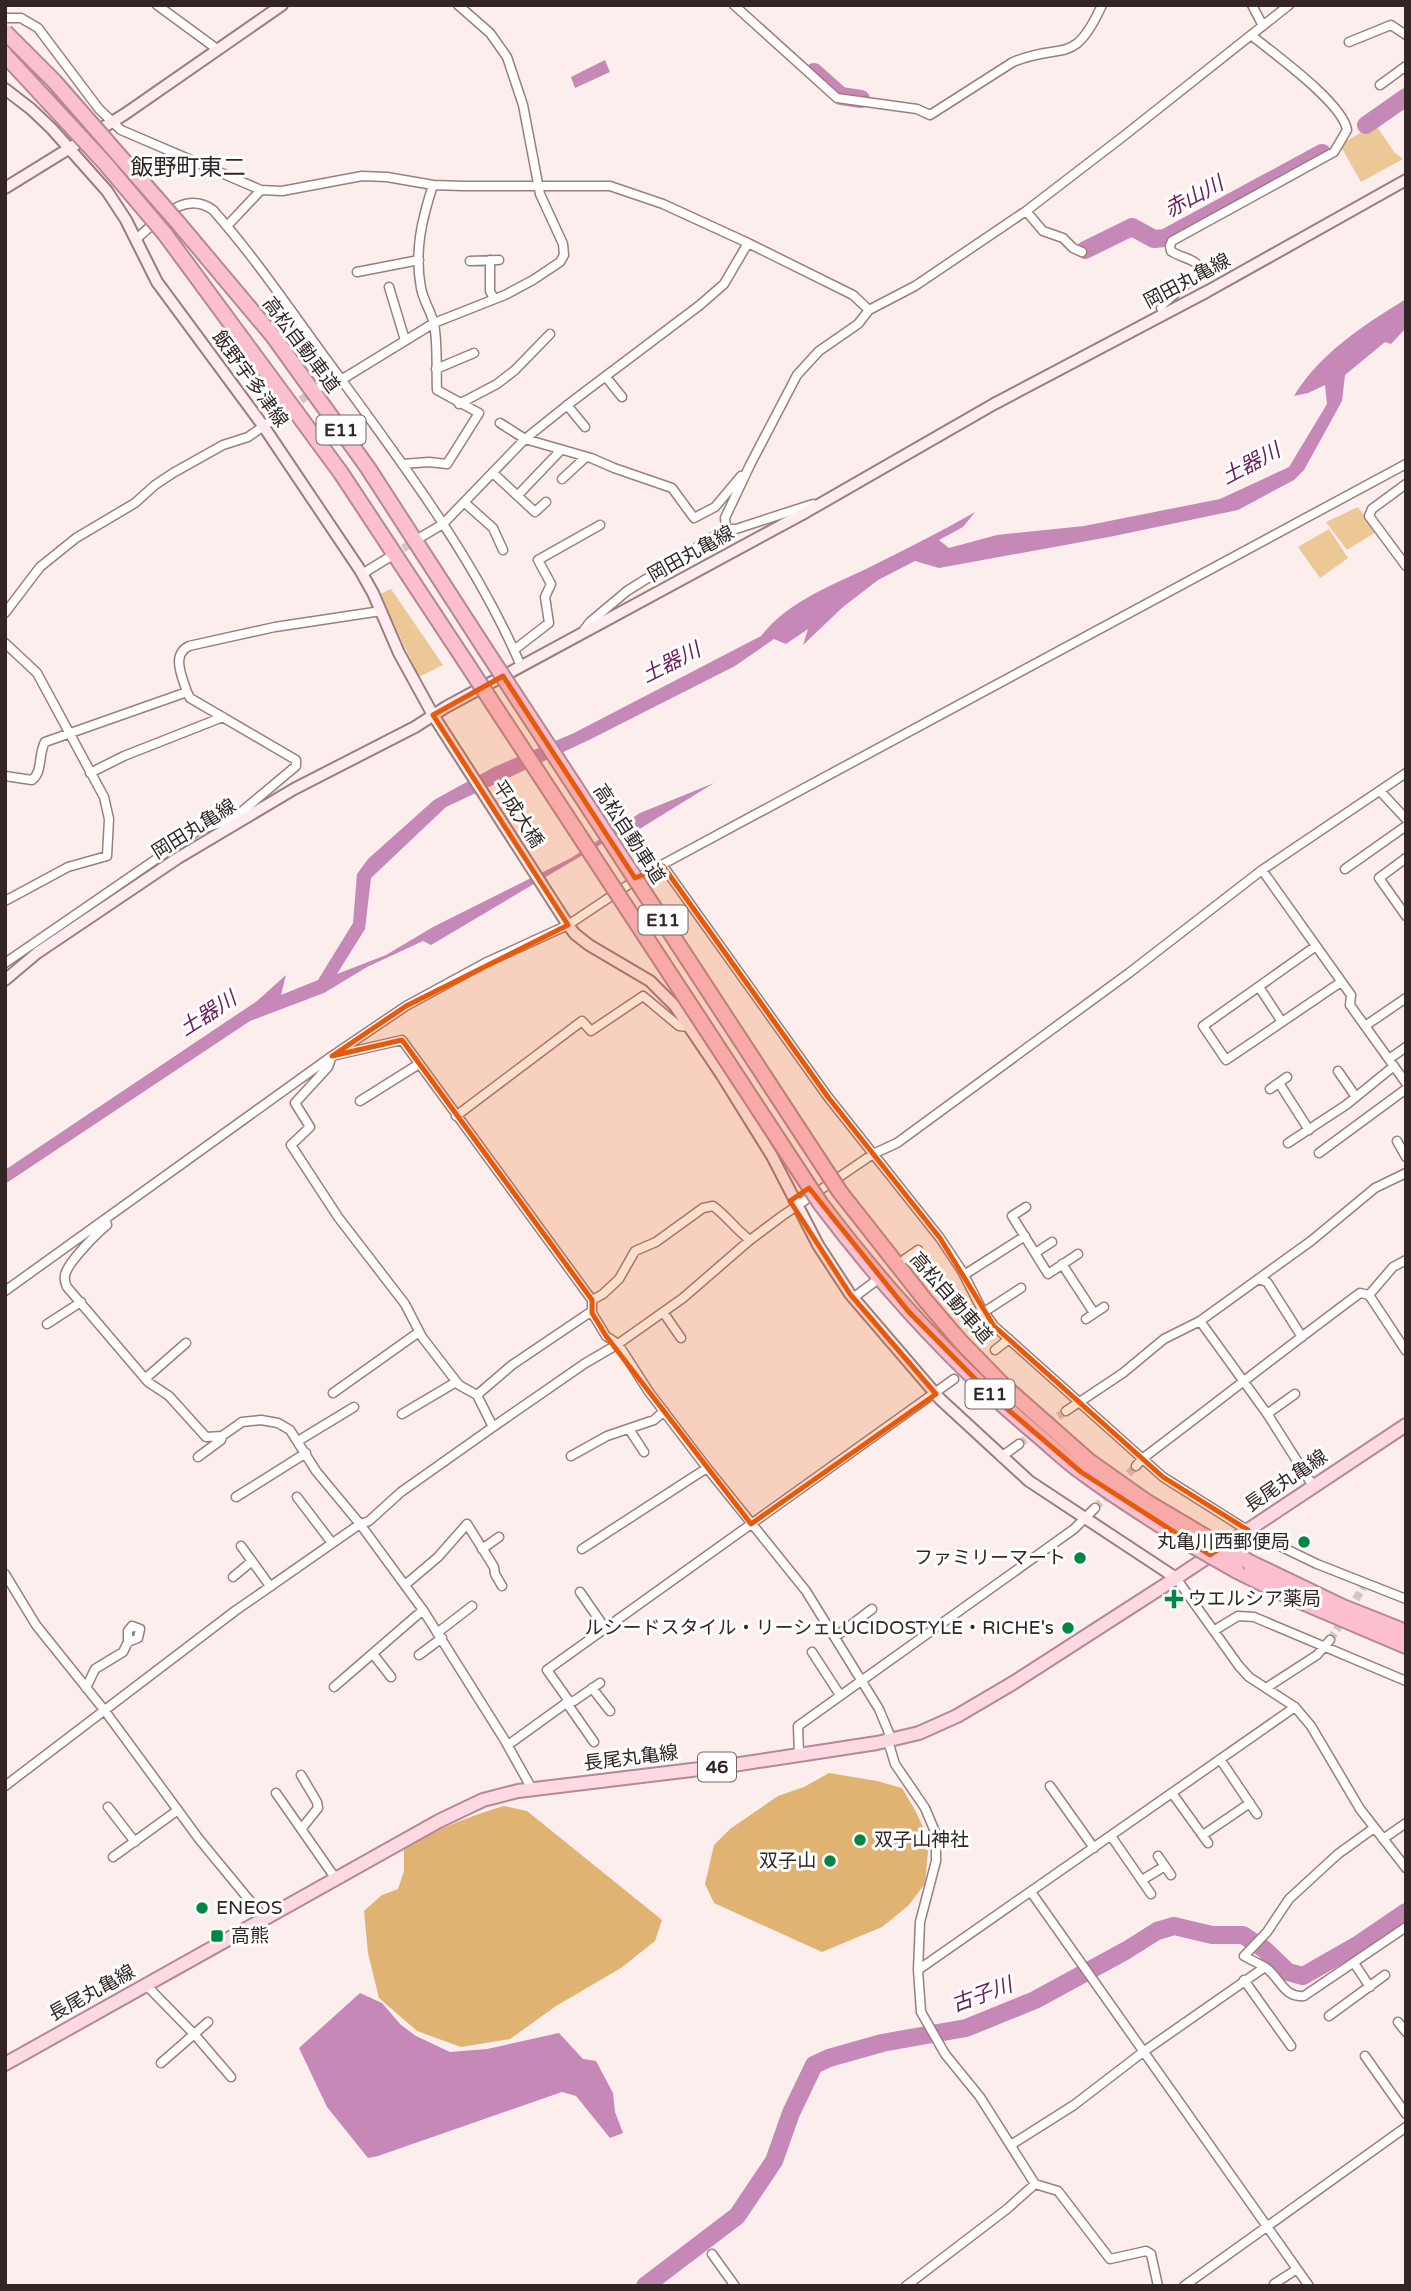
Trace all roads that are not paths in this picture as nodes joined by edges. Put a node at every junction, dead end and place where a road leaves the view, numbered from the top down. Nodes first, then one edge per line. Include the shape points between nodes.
1 (158, 5) edge
2 (282, 5) edge
3 (458, 5) edge
4 (734, 5) edge
5 (1102, 5) edge
6 (1252, 5) edge
7 (1289, 5) edge
8 (5, 18) edge
9 (1263, 26) junction
10 (5, 32) edge
11 (1251, 35) junction
12 (1406, 35) edge
13 (1349, 42) dead end
14 (218, 48) junction
15 (5, 55) edge
16 (1406, 66) edge
17 (1380, 85) dead end
18 (5, 89) edge
19 (112, 122) junction
20 (70, 149) junction
21 (1406, 180) edge
22 (433, 185) junction
23 (539, 187) junction
24 (5, 188) edge
25 (261, 190) junction
26 (1026, 211) junction
27 (227, 226) junction
28 (136, 239) junction
29 (748, 243) junction
30 (1082, 252) dead end
31 (419, 260) junction
32 (489, 260) junction
33 (499, 260) dead end
34 (470, 261) dead end
35 (357, 272) dead end
36 (389, 287) dead end
37 (494, 299) junction
38 (869, 310) junction
39 (1164, 314) junction
40 (433, 323) junction
41 (550, 334) dead end
42 (405, 340) junction
43 (474, 353) dead end
44 (436, 369) junction
45 (606, 377) junction
46 (339, 378) junction
47 (317, 388) tunnel mouth
48 (622, 397) dead end
49 (459, 404) junction
50 (568, 405) junction
51 (285, 411) tunnel mouth
52 (500, 423) dead end
53 (264, 427) junction
54 (585, 427) dead end
55 (525, 439) junction
56 (561, 450) junction
57 (586, 457) junction
58 (401, 464) junction
59 (1406, 464) edge
60 (750, 465) junction
61 (493, 473) junction
62 (562, 479) dead end
63 (1406, 484) edge
64 (518, 495) junction
65 (828, 499) junction
66 (545, 502) dead end
67 (465, 503) junction
68 (443, 524) junction
69 (600, 525) dead end
70 (726, 529) junction
71 (421, 537) tunnel mouth
72 (503, 550) dead end
73 (388, 558) tunnel mouth
74 (1406, 566) edge
75 (362, 574) junction
76 (381, 611) junction
77 (5, 612) edge
78 (582, 633) junction
79 (5, 643) edge
80 (514, 650) junction
81 (521, 666) junction
82 (187, 692) junction
83 (433, 715) junction
84 (223, 717) junction
85 (70, 732) junction
86 (90, 773) junction
87 (1406, 773) edge
88 (5, 776) edge
89 (1380, 791) junction
90 (1406, 819) edge
91 (235, 821) junction
92 (1406, 826) edge
93 (1406, 858) edge
94 (663, 866) junction
95 (1345, 869) dead end
96 (1262, 870) junction
97 (5, 901) edge
98 (1406, 916) edge
99 (565, 921) junction
100 (1316, 946) junction
101 (5, 963) edge
102 (5, 980) edge
103 (1341, 982) junction
104 (1259, 986) junction
105 (1406, 998) edge
106 (1282, 1022) junction
107 (1365, 1026) junction
108 (690, 1027) junction
109 (1406, 1047) edge
110 (332, 1056) junction
111 (419, 1063) junction
112 (1391, 1063) junction
113 (1338, 1072) dead end
114 (1406, 1083) edge
115 (1270, 1089) dead end
116 (1406, 1089) edge
117 (1356, 1097) junction
118 (360, 1101) dead end
119 (456, 1115) junction
120 (1309, 1130) junction
121 (1397, 1141) dead end
122 (1288, 1143) dead end
123 (1319, 1153) dead end
124 (873, 1154) junction
125 (1406, 1157) edge
126 (1406, 1173) edge
127 (800, 1206) junction
128 (1026, 1207) dead end
129 (105, 1219) junction
130 (1025, 1236) junction
131 (750, 1240) junction
132 (1052, 1242) dead end
133 (918, 1250) dead end
134 (1035, 1253) junction
135 (1078, 1254) dead end
136 (905, 1259) dead end
137 (1406, 1260) edge
138 (1062, 1264) junction
139 (964, 1275) junction
140 (1258, 1279) junction
141 (873, 1283) dead end
142 (1021, 1288) dead end
143 (5, 1291) edge
144 (1369, 1295) junction
145 (853, 1298) junction
146 (592, 1300) junction
147 (80, 1302) junction
148 (1104, 1307) dead end
149 (592, 1311) junction
150 (663, 1312) junction
151 (984, 1312) junction
152 (1094, 1314) junction
153 (1086, 1319) dead end
154 (1200, 1321) junction
155 (47, 1324) dead end
156 (419, 1332) junction
157 (1302, 1337) junction
158 (681, 1338) dead end
159 (1009, 1339) junction
160 (186, 1343) dead end
161 (618, 1344) junction
162 (995, 1350) dead end
163 (1406, 1351) edge
164 (146, 1378) junction
165 (954, 1380) dead end
166 (456, 1382) junction
167 (1245, 1382) junction
168 (333, 1393) dead end
169 (936, 1394) junction
170 (1296, 1394) dead end
171 (477, 1395) junction
172 (1079, 1401) junction
173 (354, 1407) dead end
174 (664, 1411) junction
175 (1066, 1411) tunnel mouth
176 (402, 1414) dead end
177 (1268, 1414) junction
178 (1406, 1425) edge
179 (493, 1427) junction
180 (629, 1429) junction
181 (222, 1436) junction
182 (298, 1441) junction
183 (1019, 1444) tunnel mouth
184 (643, 1452) dead end
185 (306, 1453) junction
186 (571, 1456) dead end
187 (198, 1457) dead end
188 (1001, 1457) junction
189 (1142, 1459) junction
190 (1136, 1466) tunnel mouth
191 (707, 1468) junction
192 (1313, 1486) junction
193 (236, 1497) dead end
194 (297, 1497) dead end
195 (1095, 1508) tunnel mouth
196 (1084, 1520) junction
197 (360, 1524) junction
198 (751, 1524) junction
199 (1248, 1530) junction
200 (499, 1537) dead end
201 (1200, 1542) junction
202 (331, 1544) junction
203 (241, 1546) dead end
204 (482, 1549) junction
205 (582, 1549) dead end
206 (252, 1562) junction
207 (5, 1574) edge
208 (233, 1577) dead end
209 (1176, 1578) junction
210 (405, 1585) junction
211 (270, 1586) junction
212 (502, 1586) dead end
213 (580, 1592) dead end
214 (1406, 1599) edge
215 (472, 1606) dead end
216 (873, 1609) dead end
217 (422, 1610) junction
218 (605, 1628) junction
219 (1214, 1630) junction
220 (1406, 1632) edge
221 (440, 1635) junction
222 (835, 1637) junction
223 (128, 1642) dead end
224 (1327, 1643) junction
225 (1406, 1646) edge
226 (812, 1652) dead end
227 (373, 1654) junction
228 (419, 1655) dead end
229 (391, 1677) dead end
230 (862, 1680) junction
231 (1406, 1681) edge
232 (334, 1687) dead end
233 (86, 1688) junction
234 (1266, 1688) junction
235 (840, 1695) junction
236 (568, 1702) junction
237 (1295, 1707) junction
238 (105, 1711) junction
239 (610, 1711) dead end
240 (888, 1741) junction
241 (594, 1742) dead end
242 (508, 1745) junction
243 (799, 1755) junction
244 (1220, 1759) junction
245 (301, 1775) dead end
246 (5, 1786) edge
247 (1050, 1786) dead end
248 (532, 1789) junction
249 (276, 1793) dead end
250 (1172, 1793) junction
251 (1250, 1803) junction
252 (108, 1807) dead end
253 (178, 1810) junction
254 (1257, 1814) dead end
255 (1406, 1823) edge
256 (302, 1828) junction
257 (1374, 1828) junction
258 (1111, 1836) junction
259 (1382, 1839) junction
260 (135, 1842) junction
261 (1094, 1848) junction
262 (1158, 1856) dead end
263 (113, 1857) dead end
264 (1165, 1866) junction
265 (1406, 1868) edge
266 (1171, 1875) dead end
267 (336, 1879) junction
268 (1142, 1880) junction
269 (1031, 1892) junction
270 (1151, 1894) dead end
271 (264, 1918) junction
272 (1406, 1927) edge
273 (1354, 1963) junction
274 (1265, 1967) junction
275 (918, 1970) junction
276 (1385, 1975) dead end
277 (1244, 1980) junction
278 (146, 1985) junction
279 (1370, 1987) junction
280 (1328, 2016) dead end
281 (208, 2022) dead end
282 (1398, 2022) dead end
283 (1406, 2032) edge
284 (194, 2034) junction
285 (1291, 2046) dead end
286 (1143, 2052) junction
287 (1365, 2056) dead end
288 (161, 2063) dead end
289 (5, 2064) edge
290 (231, 2077) dead end
291 (1406, 2114) edge
292 (1406, 2127) edge
293 (1011, 2144) junction
294 (1035, 2184) junction
295 (1267, 2228) junction
296 (712, 2254) dead end
297 (1297, 2269) junction
298 (1274, 2284) dead end
299 (735, 2286) edge
300 (906, 2286) edge
301 (1158, 2286) edge
302 (1184, 2286) edge
303 (1308, 2286) edge

1 - 14 street
2 - 14 main road
3 - 23 street via 490,33 507,57 523,105
4 - 5 street via 838,98 917,109 930,115 1013,62 1076,46
6 - 9 street
7 - 9 street
8 - 19 street via 21,18 38,28
9 - 11 street
10 - 201 highway, 高松自動車道 / E11, bridge via 54,81 273,336 360,457 841,1192 934,1310 1003,1385 1089,1461
11 - 26 street
11 - 39 street via 1324,97 1346,130 1334,152 1172,241 1171,251 1195,262 1200,270 1163,304
12 - 13 street via 1391,26
14 - 19 main road
15 - 201 highway, 高松自動車道 / E11, bridge via 165,234 341,473 820,1203 863,1260 992,1396 1081,1472 1140,1513
16 - 17 street
18 - 20 main road, 飯野宇多津線 via 31,108
19 - 20 main road
19 - 25 street via 137,138
20 - 24 main road
20 - 28 main road, 飯野宇多津線 via 107,191
21 - 39 main road, 岡田丸亀線
22 - 23 street
22 - 25 street via 362,176 282,191
22 - 31 street via 421,221
23 - 29 street via 610,186 663,204
23 - 37 street via 564,255 533,280
25 - 27 street
26 - 30 street via 1043,231
26 - 38 street via 915,286
27 - 28 street via 204,203 186,203
27 - 46 street
28 - 53 main road, 飯野宇多津線 via 157,282
29 - 38 street via 853,295
29 - 45 street via 716,291
31 - 35 street
31 - 40 street via 424,302
32 - 33 street
32 - 34 street
32 - 37 street
36 - 42 street
37 - 40 street
38 - 60 street via 797,375
39 - 65 main road, 岡田丸亀線
40 - 42 street
40 - 44 street
41 - 49 street via 497,384
42 - 46 street
43 - 44 street
44 - 49 street via 437,390
45 - 48 street
45 - 50 street
46 - 47 street
46 - 58 street
49 - 58 street via 479,413 447,464
50 - 54 street
50 - 55 street
51 - 53 street
52 - 55 street
53 - 75 main road, 飯野宇多津線
53 - 77 street via 173,473 135,503 76,538 40,567
55 - 56 street
55 - 61 street
56 - 57 street
56 - 64 street
57 - 60 street via 672,488 694,518 715,507
57 - 62 street
58 - 68 street
59 - 94 street
60 - 70 street via 725,518
61 - 64 street
61 - 67 street
63 - 74 street via 1369,516
64 - 66 street via 535,512
65 - 70 street
65 - 78 main road, 岡田丸亀線
67 - 68 street
67 - 72 street via 493,528
68 - 71 street
68 - 80 street
69 - 80 street via 538,560 551,584 545,597 549,623
70 - 78 street via 627,591
73 - 75 street
75 - 76 main road, 飯野宇多津線
76 - 82 street via 189,646 179,655 178,663
76 - 83 main road, 飯野宇多津線
78 - 81 main road, 岡田丸亀線
79 - 85 street via 37,673
80 - 81 street
81 - 83 main road, 岡田丸亀線
82 - 84 street
82 - 85 street
83 - 91 main road, 岡田丸亀線
83 - 99 main road, 平成大橋
84 - 86 street
84 - 91 street via 296,760 296,766
85 - 86 street
85 - 88 street via 45,742 36,778
86 - 97 street via 107,809 107,856 68,867
87 - 89 street
89 - 90 street
89 - 96 street
91 - 101 street via 197,831
91 - 102 main road, 岡田丸亀線 via 37,953
92 - 95 street
93 - 98 street via 1379,878
94 - 99 street
94 - 124 street
96 - 100 street
96 - 124 street via 954,1102 897,1143
99 - 108 main road, 平成大橋 via 589,945 650,981
99 - 110 street via 406,1006
100 - 103 street
100 - 104 street
103 - 106 street
103 - 107 street via 1351,995 1350,1006
104 - 106 street
104 - 106 street via 1203,1026 1226,1060
105 - 107 street
107 - 112 street
108 - 119 street via 679,1026 643,996 591,1031 582,1021
108 - 127 main road, 平成大橋
109 - 112 street
110 - 111 street via 402,1040
110 - 129 street
110 - 156 street via 328,1067 295,1103 310,1127 291,1145 338,1217 405,1304
111 - 118 street
111 - 119 street
112 - 114 street
112 - 117 street
113 - 117 street
115 - 120 street via 1283,1080
116 - 123 street
117 - 120 street
119 - 146 street
120 - 122 street
121 - 125 street
124 - 127 street
124 - 139 street
126 - 140 street via 1375,1188
127 - 131 street
127 - 145 main road, 平成大橋 via 818,1245
128 - 130 street via 1012,1216
129 - 143 street
129 - 147 street via 107,1225 66,1272 67,1287
130 - 134 street
130 - 139 street
131 - 146 street via 713,1206 704,1208 635,1251 619,1279
131 - 150 street
132 - 134 street
133 - 136 street
134 - 138 street via 1048,1273
135 - 138 street
137 - 144 street via 1393,1267
138 - 152 street
139 - 151 street
140 - 154 street
140 - 157 street via 1267,1282
141 - 145 street
142 - 151 street
144 - 157 street via 1360,1293
144 - 163 street
145 - 169 main road, 平成大橋
146 - 149 street
147 - 155 street
147 - 164 street
148 - 152 street
149 - 161 street via 606,1336
149 - 171 street via 512,1365
150 - 158 street
150 - 161 street
151 - 159 street
152 - 153 street
154 - 167 street
154 - 172 street via 1164,1339
156 - 166 street
156 - 168 street
157 - 167 street
159 - 162 street
159 - 172 street
160 - 164 street
161 - 174 street
161 - 179 street
164 - 181 street via 206,1437
165 - 169 street
166 - 171 street
166 - 176 street
167 - 177 street
167 - 189 street
169 - 188 main road, 平成大橋
169 - 198 street
170 - 177 street
171 - 179 street
172 - 175 street
172 - 189 street
173 - 182 street
174 - 180 street
174 - 191 street
177 - 192 street
178 - 192 main road, 長尾丸亀線 / 46
179 - 197 street
180 - 184 street
180 - 186 street
181 - 182 street via 243,1422 261,1420 278,1423
181 - 187 street
182 - 185 street
183 - 188 street
185 - 193 street
185 - 197 street
188 - 196 main road, 平成大橋
189 - 190 street
189 - 199 street
191 - 198 street
191 - 205 street
192 - 199 main road, 長尾丸亀線 / 46
194 - 202 street
195 - 196 street
196 - 209 main road, 平成大橋
196 - 230 street
197 - 202 street
197 - 210 street
198 - 218 street
198 - 222 street via 806,1591
199 - 209 main road, 長尾丸亀線 / 46
199 - 214 street via 1364,1585
200 - 204 street
201 - 220 highway, 高松自動車道 / E11, bridge
201 - 225 highway, 高松自動車道 / E11, bridge via 1237,1571
202 - 211 street
203 - 206 street
204 - 210 street via 467,1524
204 - 212 street
206 - 208 street
206 - 211 street
207 - 233 street via 36,1625
209 - 219 street
209 - 240 main road, 長尾丸亀線 / 46 via 957,1716
210 - 217 street
211 - 238 street
213 - 218 street
215 - 221 street
216 - 222 street
217 - 221 street
217 - 227 street
218 - 236 street via 547,1670
219 - 224 street via 1246,1616
219 - 234 street via 1239,1666
221 - 228 street
221 - 242 street
222 - 230 street
223 - 233 street via 123,1652 95,1670
224 - 231 street
224 - 234 street via 1317,1655
226 - 235 street
227 - 229 street
227 - 232 street
230 - 235 street
230 - 240 street via 879,1709
233 - 238 street
234 - 237 street
235 - 243 street via 798,1726
236 - 239 street via 596,1685
236 - 241 street
236 - 242 street
237 - 244 street
237 - 257 street
238 - 246 street
238 - 253 street
240 - 243 main road, 長尾丸亀線 / 46
240 - 275 street via 895,1765 925,1808 936,1834 936,1861 920,1922
242 - 248 street
243 - 248 main road, 長尾丸亀線 / 46
244 - 250 street
244 - 251 street
245 - 256 street via 318,1808
247 - 261 street
248 - 267 main road, 長尾丸亀線 / 46 via 483,1800
249 - 256 street
250 - 251 street via 1205,1839
250 - 258 street
251 - 254 street
252 - 260 street
253 - 260 street
253 - 271 street
255 - 259 street
256 - 267 street
257 - 259 street
257 - 274 street via 1289,1899 1247,1951 1244,1956
258 - 261 street
258 - 268 street
259 - 265 street
260 - 263 street
261 - 269 street
262 - 264 street
264 - 266 street
264 - 268 street
267 - 271 main road, 長尾丸亀線 / 46
268 - 270 street
269 - 275 street
269 - 286 street
271 - 278 main road, 長尾丸亀線 / 46
272 - 273 street
273 - 274 street via 1313,1992 1296,1997
273 - 279 street
274 - 277 street
275 - 293 street via 924,2020
276 - 279 street
277 - 285 street
277 - 286 street
278 - 284 street
278 - 289 main road, 長尾丸亀線 / 46
279 - 280 street
281 - 284 street
282 - 283 street
284 - 288 street
284 - 290 street
286 - 293 street via 1074,2105
286 - 295 street
287 - 291 street
292 - 295 street
293 - 294 street
294 - 300 street
294 - 301 street via 1058,2192 1110,2259 1146,2251 1152,2254
295 - 297 street
295 - 302 street
296 - 299 street
297 - 298 street
297 - 303 street

